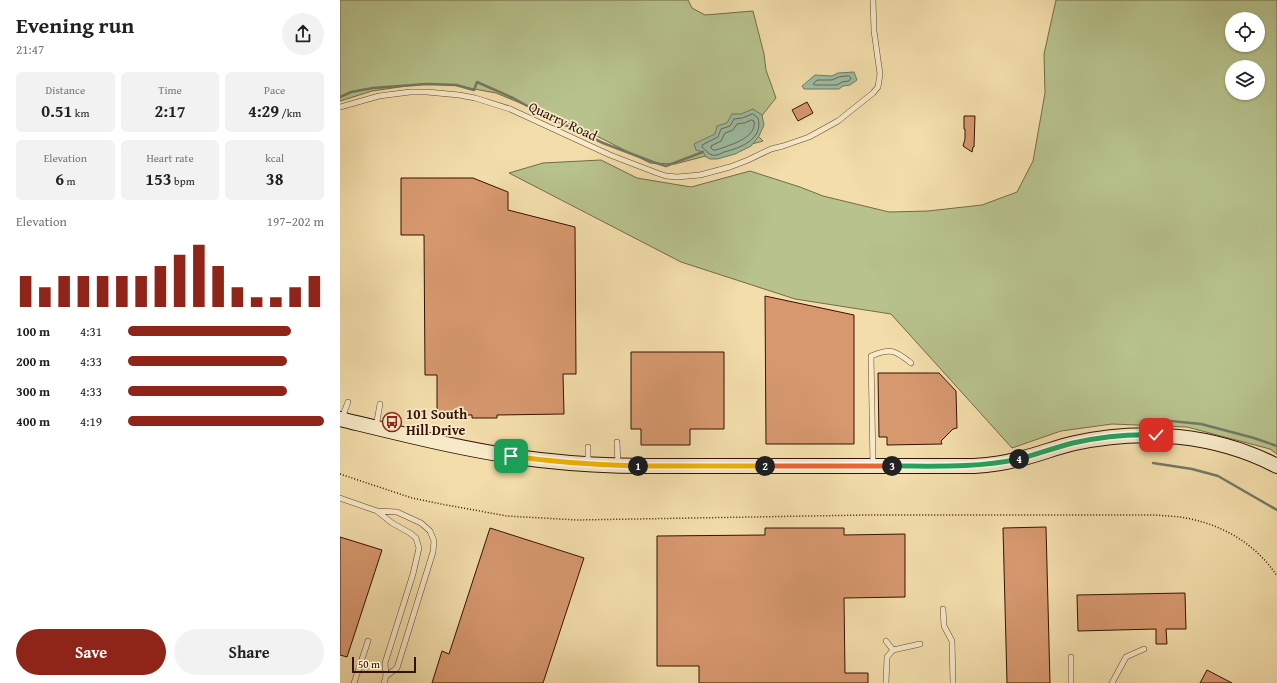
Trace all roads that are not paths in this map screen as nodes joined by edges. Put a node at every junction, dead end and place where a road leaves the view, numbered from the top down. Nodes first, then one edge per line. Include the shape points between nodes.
1 (873, 0) edge
2 (340, 107) edge
3 (911, 363) dead end
4 (348, 402) dead end
5 (380, 404) dead end
6 (341, 419) edge
7 (376, 428) junction
8 (617, 442) dead end
9 (588, 447) dead end
10 (588, 464) junction
11 (618, 465) junction
12 (873, 466) junction
13 (1277, 466) edge
14 (340, 498) edge
15 (377, 511) junction
16 (943, 609) dead end
17 (368, 641) dead end
18 (886, 641) dead end
19 (920, 644) dead end
20 (1144, 649) dead end
21 (894, 650) junction
22 (1071, 657) dead end
23 (386, 676) junction
24 (354, 683) edge
25 (384, 683) edge
26 (886, 683) edge
27 (953, 683) edge
28 (1071, 683) edge
29 (1112, 683) edge

1 - 2 lane, Quarry Road via 880,74 878,87 873,93 838,121 809,138 771,148 748,160 713,172 688,177 666,176 610,155 510,110 443,92 410,92 379,96
3 - 12 lane via 898,353 885,350 871,356
4 - 6 lane
5 - 7 lane
6 - 7 street
7 - 10 street via 496,454
8 - 11 lane
9 - 10 lane
10 - 11 street
11 - 12 street
12 - 13 street via 993,464 1092,439 1146,435 1215,444 1250,454
14 - 15 lane
15 - 23 lane via 416,538 419,548 385,663
15 - 23 lane via 397,512 421,523 430,532 434,541 433,552 397,668
16 - 27 lane via 944,626 952,641
17 - 24 lane
18 - 21 lane
19 - 21 lane
20 - 29 lane via 1126,657
21 - 26 lane via 887,656
22 - 28 lane
23 - 25 lane

